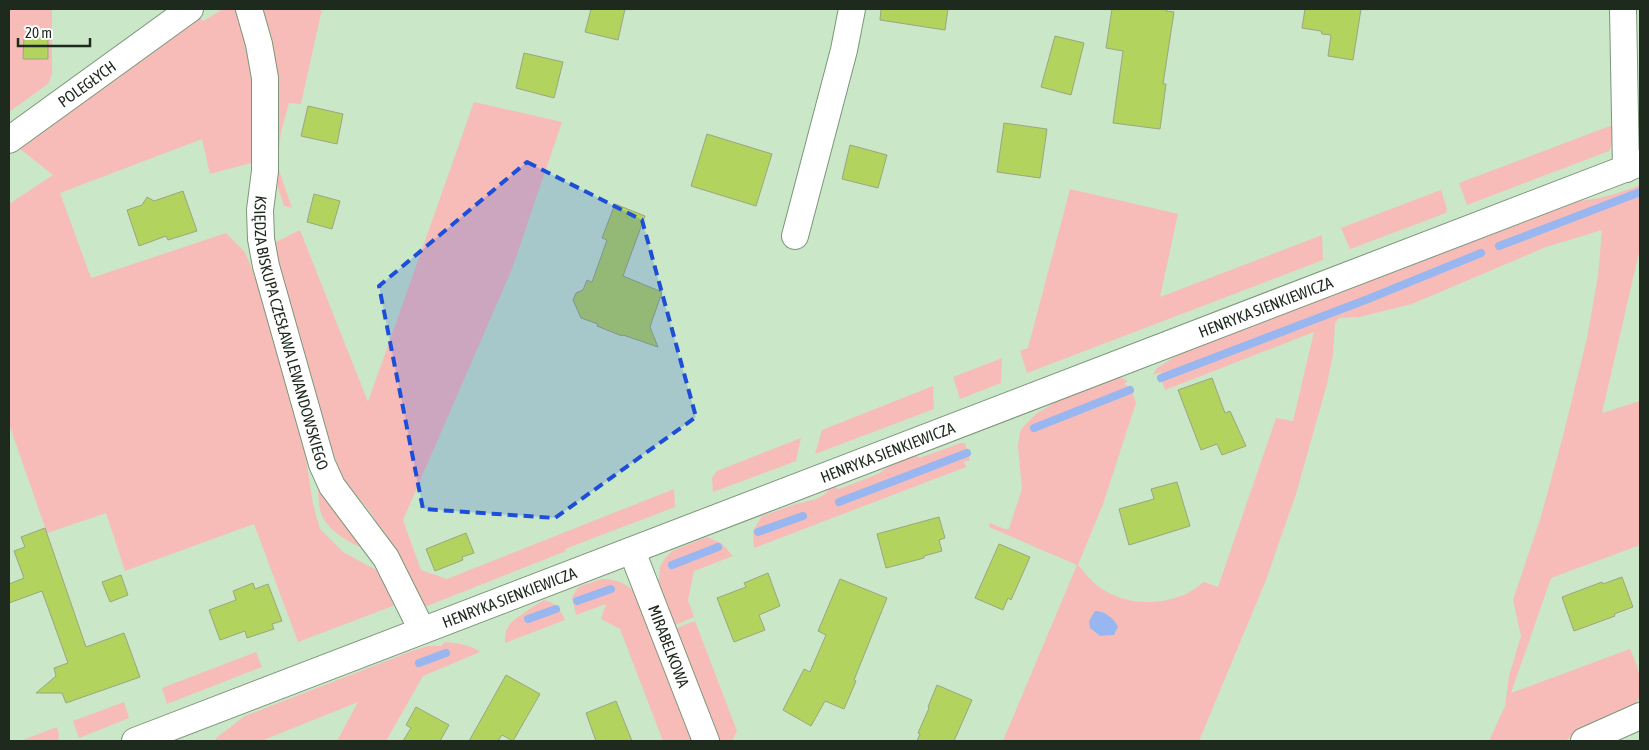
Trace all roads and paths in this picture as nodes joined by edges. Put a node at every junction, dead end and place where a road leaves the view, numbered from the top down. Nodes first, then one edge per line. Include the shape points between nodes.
1 (190, 9) edge
2 (249, 9) edge
3 (852, 9) edge
4 (1623, 9) edge
5 (9, 140) edge
6 (1633, 166) edge
7 (795, 236) dead end
8 (632, 551) junction
9 (422, 630) junction
10 (1640, 716) edge
11 (135, 741) edge
12 (706, 741) edge
13 (1584, 741) edge

1 - 5 street, POLEGŁYCH
2 - 9 street, KSIĘDZA BISKUPA CZESŁAWA LEWANDOWSKIEGO via 265,78 265,171 260,210 261,239 271,285 322,464 332,486 386,558
3 - 7 street
4 - 6 street
6 - 8 street, HENRYKA SIENKIEWICZA
8 - 9 street, HENRYKA SIENKIEWICZA
8 - 12 street, MIRABELKOWA
9 - 11 street, HENRYKA SIENKIEWICZA
10 - 13 street

